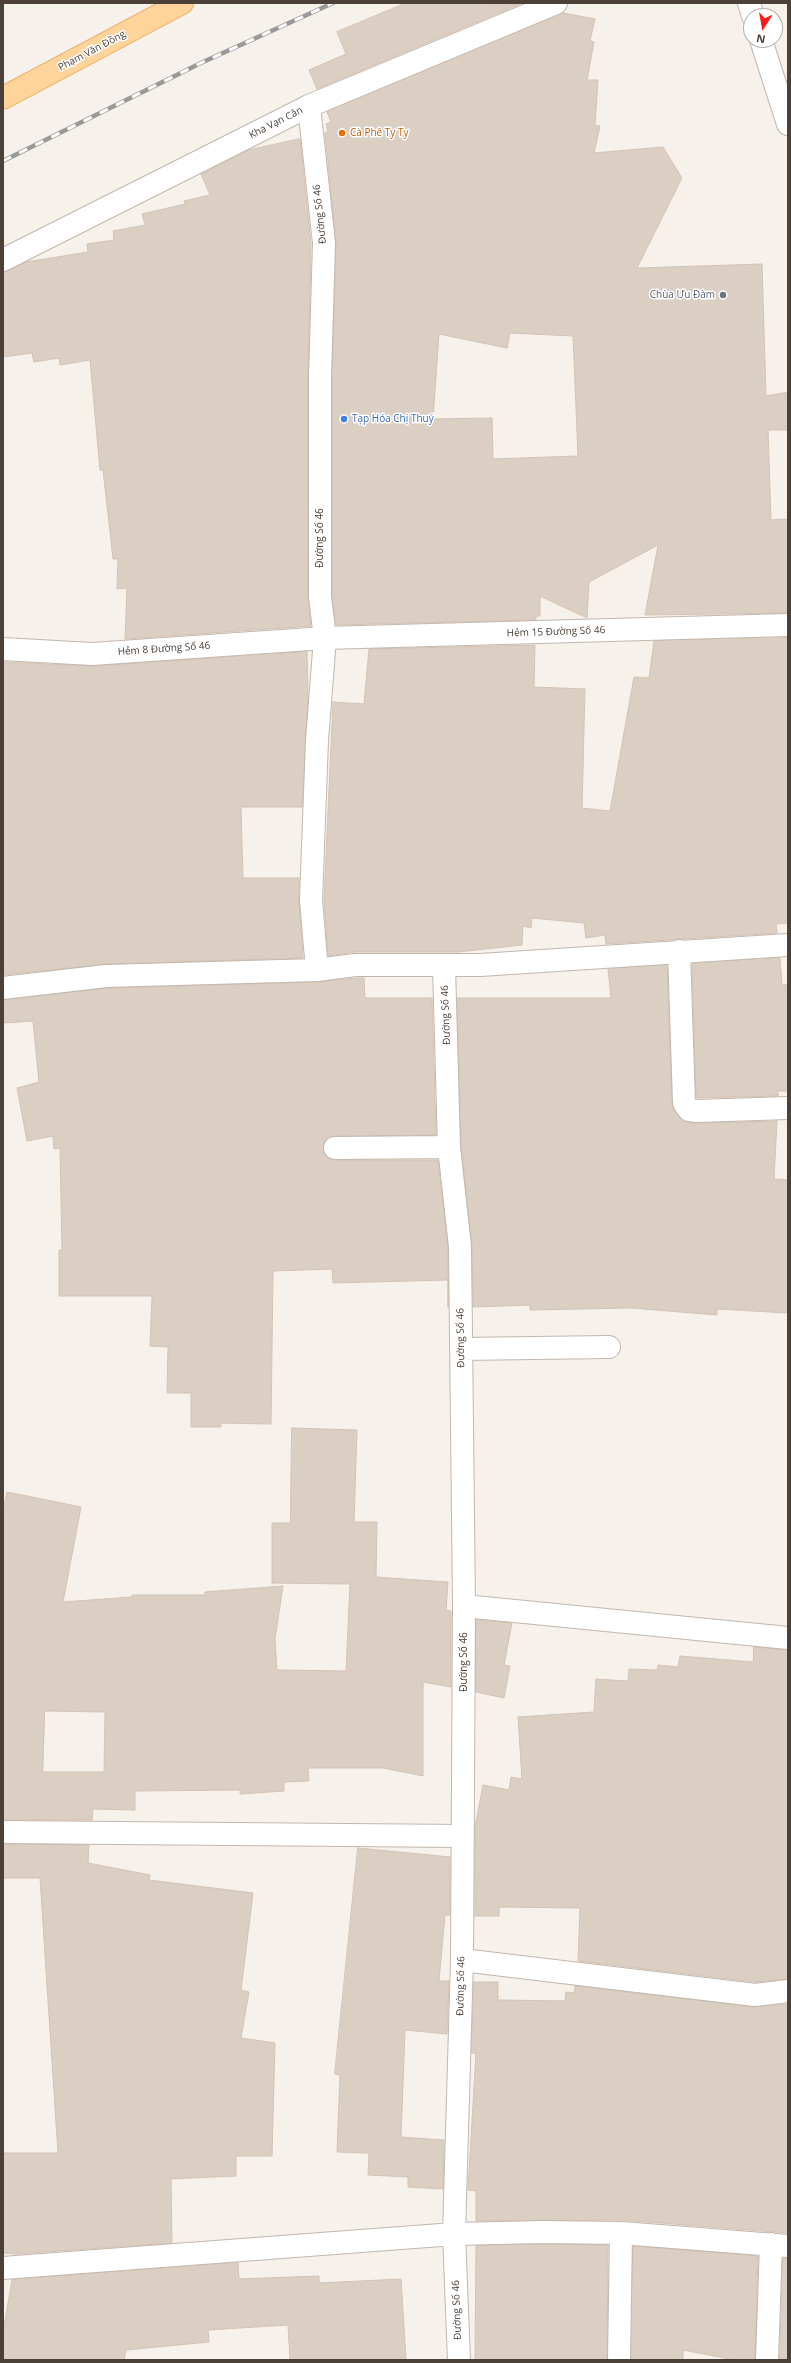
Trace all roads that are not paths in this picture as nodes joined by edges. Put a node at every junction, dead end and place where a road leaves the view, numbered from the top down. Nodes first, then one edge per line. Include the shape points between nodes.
1 (182, 3) edge
2 (556, 3) edge
3 (764, 48) edge
4 (3, 98) edge
5 (309, 106) junction
6 (788, 124) edge
7 (3, 260) edge
8 (788, 625) edge
9 (325, 638) junction
10 (3, 649) edge
11 (788, 944) edge
12 (679, 951) junction
13 (444, 965) junction
14 (317, 970) junction
15 (3, 988) edge
16 (788, 1108) edge
17 (449, 1147) junction
18 (335, 1148) dead end
19 (609, 1347) dead end
20 (461, 1349) junction
21 (464, 1606) junction
22 (788, 1638) edge
23 (3, 1832) edge
24 (462, 1836) junction
25 (462, 1960) junction
26 (788, 1991) edge
27 (621, 2233) junction
28 (454, 2234) junction
29 (779, 2245) edge
30 (3, 2268) edge
31 (459, 2360) edge
32 (619, 2360) edge
33 (767, 2360) edge

1 - 4 main road, Phạm Văn Đồng
2 - 5 street, Kha Vạn Cân
3 - 6 street
5 - 7 street, Kha Vạn Cân
5 - 9 street, Đường Số 46 via 324,243 320,376 320,598
8 - 9 street, Hẻm 15 Đường Số 46
9 - 10 street, Hẻm 8 Đường Số 46 via 92,654
9 - 14 street, Đường Số 46 via 317,740 311,900
11 - 12 street
12 - 13 street via 480,965
12 - 16 street via 684,1103 689,1110 697,1111
13 - 14 street via 355,965
13 - 17 street, Đường Số 46
14 - 15 street via 106,976
17 - 18 street
17 - 20 street, Đường Số 46 via 460,1247
19 - 20 street
20 - 21 street, Đường Số 46
21 - 22 street
21 - 24 street, Đường Số 46
23 - 24 street
24 - 25 street, Đường Số 46
25 - 26 street via 755,1995
25 - 28 street, Đường Số 46
27 - 28 street
27 - 29 street
27 - 32 street
28 - 30 street
28 - 31 street, Đường Số 46
29 - 33 street

